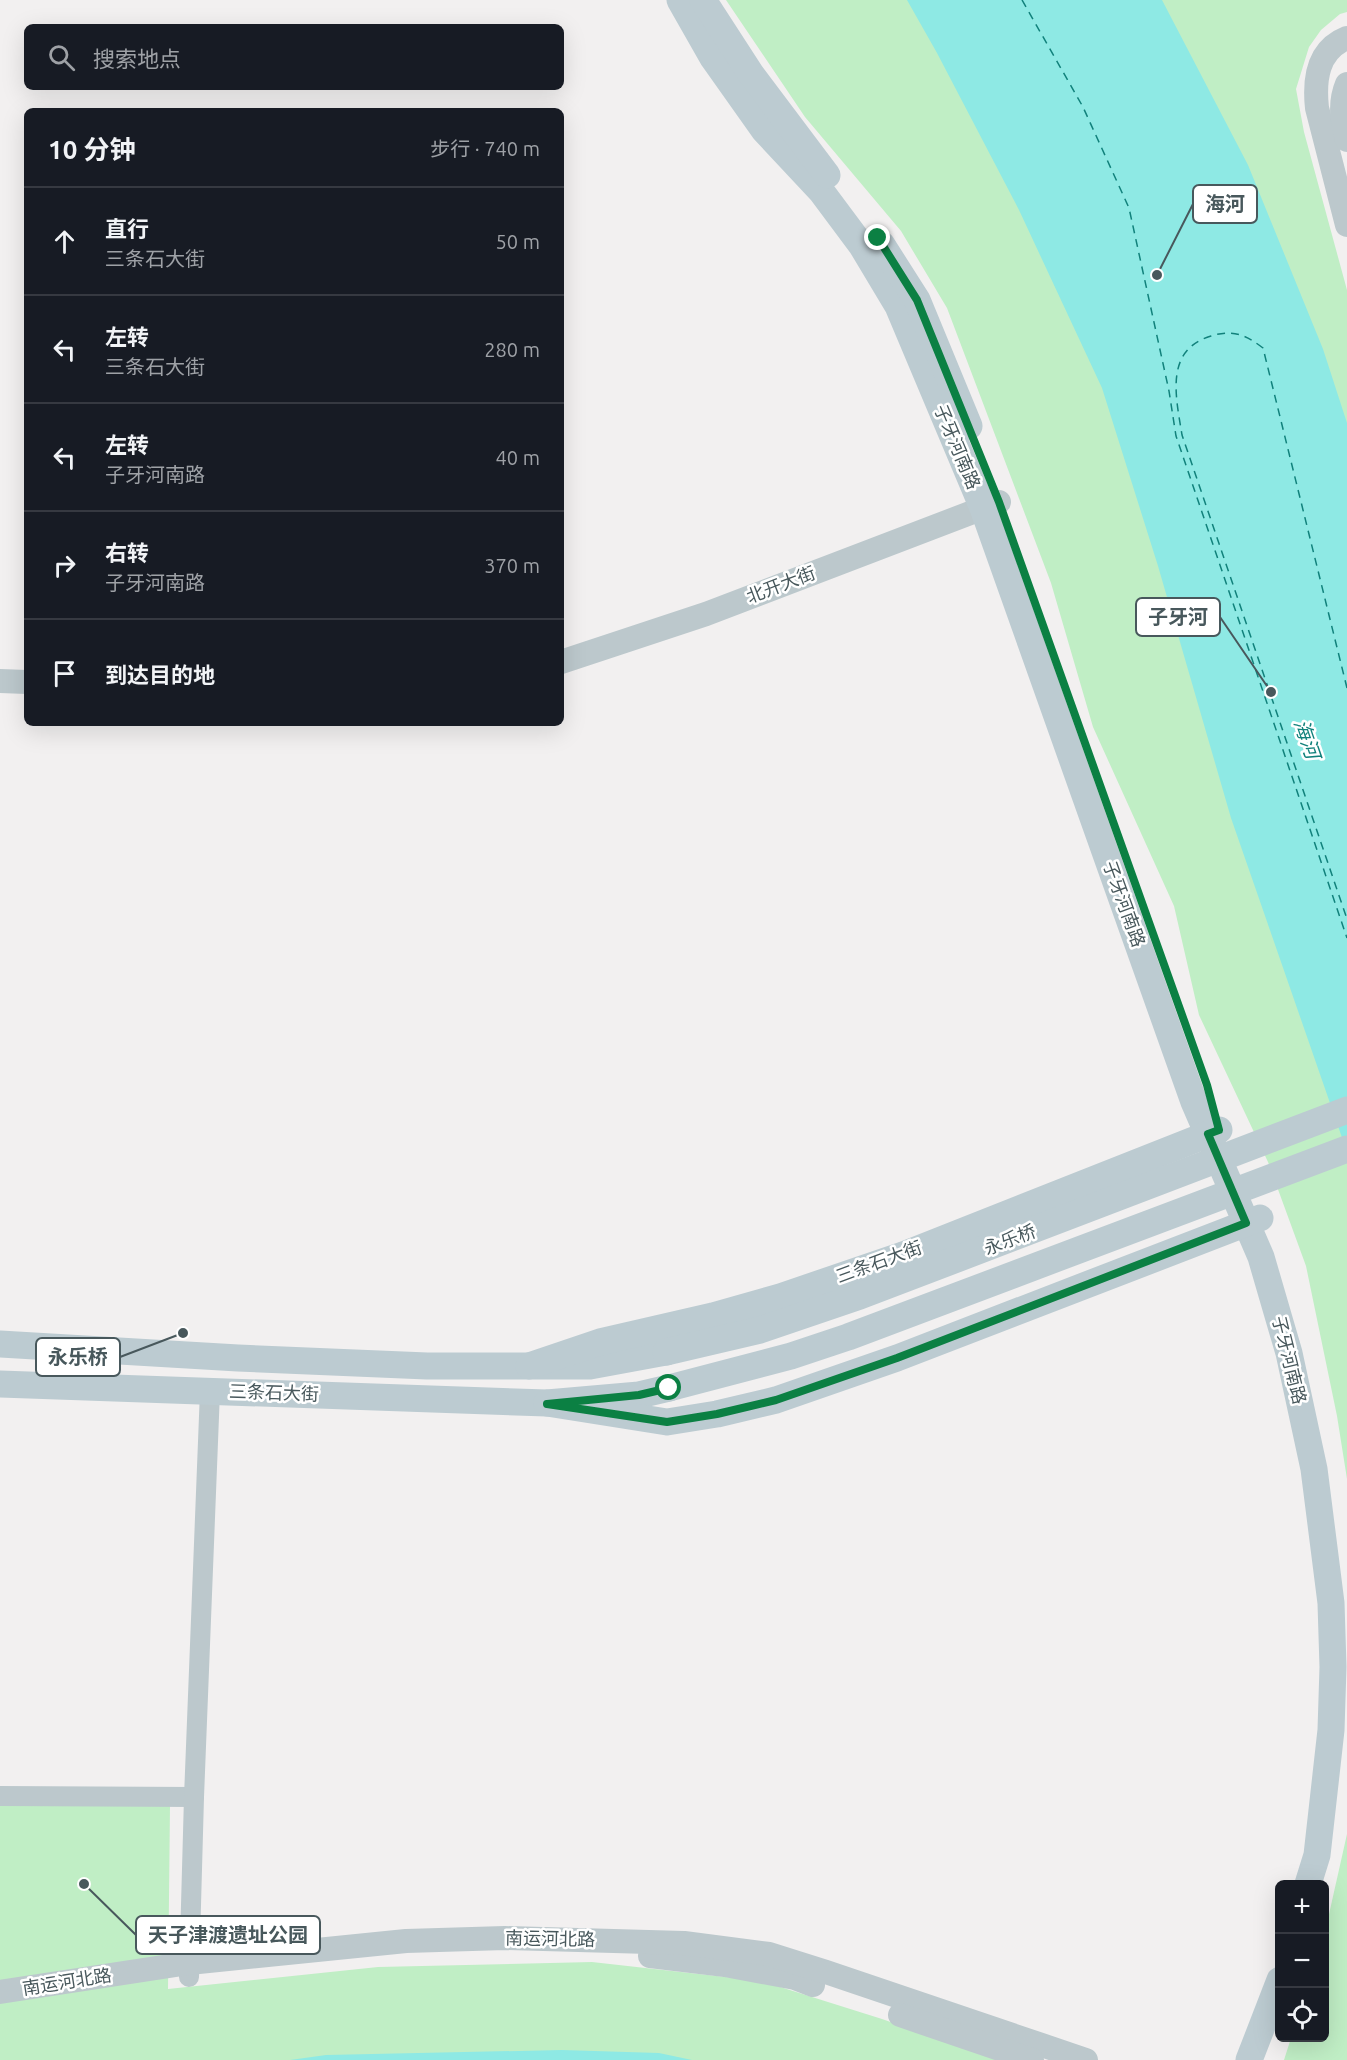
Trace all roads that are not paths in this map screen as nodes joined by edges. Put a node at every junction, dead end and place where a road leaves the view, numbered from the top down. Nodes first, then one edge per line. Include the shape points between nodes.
1 (680, 0) edge
2 (703, 0) edge
3 (1347, 38) edge
4 (1347, 84) edge
5 (1347, 140) edge
6 (1347, 225) edge
7 (991, 505) junction
8 (564, 661) edge
9 (0, 681) edge
10 (24, 682) edge
11 (1347, 1110) edge
12 (1214, 1132) junction
13 (1347, 1149) edge
14 (1253, 1220) junction
15 (0, 1344) edge
16 (666, 1352) joint
17 (529, 1366) junction
18 (0, 1384) edge
19 (669, 1388) joint
20 (210, 1391) junction
21 (547, 1404) junction
22 (1347, 1618) edge
23 (1347, 1714) edge
24 (0, 1796) edge
25 (194, 1797) junction
26 (1309, 1880) edge
27 (1325, 1880) edge
28 (189, 1970) junction
29 (1277, 1988) edge
30 (0, 1992) edge
31 (0, 2006) edge
32 (1275, 2038) edge
33 (1032, 2060) edge
34 (1086, 2060) edge
35 (1249, 2060) edge
36 (1266, 2060) edge

1 - 7 main road, 子牙河南路 via 713,58 764,130 821,191 868,256 898,306
2 - 7 main road, 子牙河南路 via 751,74 878,238 917,300
3 - 6 street via 1326,54 1317,70 1315,88
4 - 5 street via 1341,108
7 - 8 street, 北开大街 via 705,614
7 - 12 main road, 子牙河南路 via 1203,1074
9 - 10 street
11 - 16 main road, 永乐桥, bridge via 861,1296 760,1330
12 - 14 main road, 子牙河南路
12 - 17 main road, 三条石大街 via 780,1298 600,1342
13 - 19 main road, 永乐桥, bridge via 848,1337
14 - 21 main road, 三条石大街 via 897,1358 776,1400 667,1422
14 - 22 main road, 子牙河南路 via 1274,1249 1306,1356 1330,1462 1345,1567
14 - 26 main road, 子牙河南路 via 1289,1353 1314,1469 1331,1603 1331,1730 1317,1855
15 - 17 main road, 三条石大街 via 238,1358
16 - 17 main road, 三条石大街 via 591,1366
18 - 20 main road, 三条石大街
19 - 21 main road, 三条石大街 via 639,1395
20 - 21 main road, 三条石大街
20 - 25 street
23 - 27 main road via 1343,1783
24 - 25 street
25 - 28 street
28 - 30 street, 南运河北路
28 - 31 street, 南运河北路
28 - 33 street, 南运河北路 via 397,1956 658,1956 795,1978
28 - 34 street, 南运河北路 via 406,1941 505,1938 684,1943 769,1954
29 - 35 main road
32 - 36 main road

